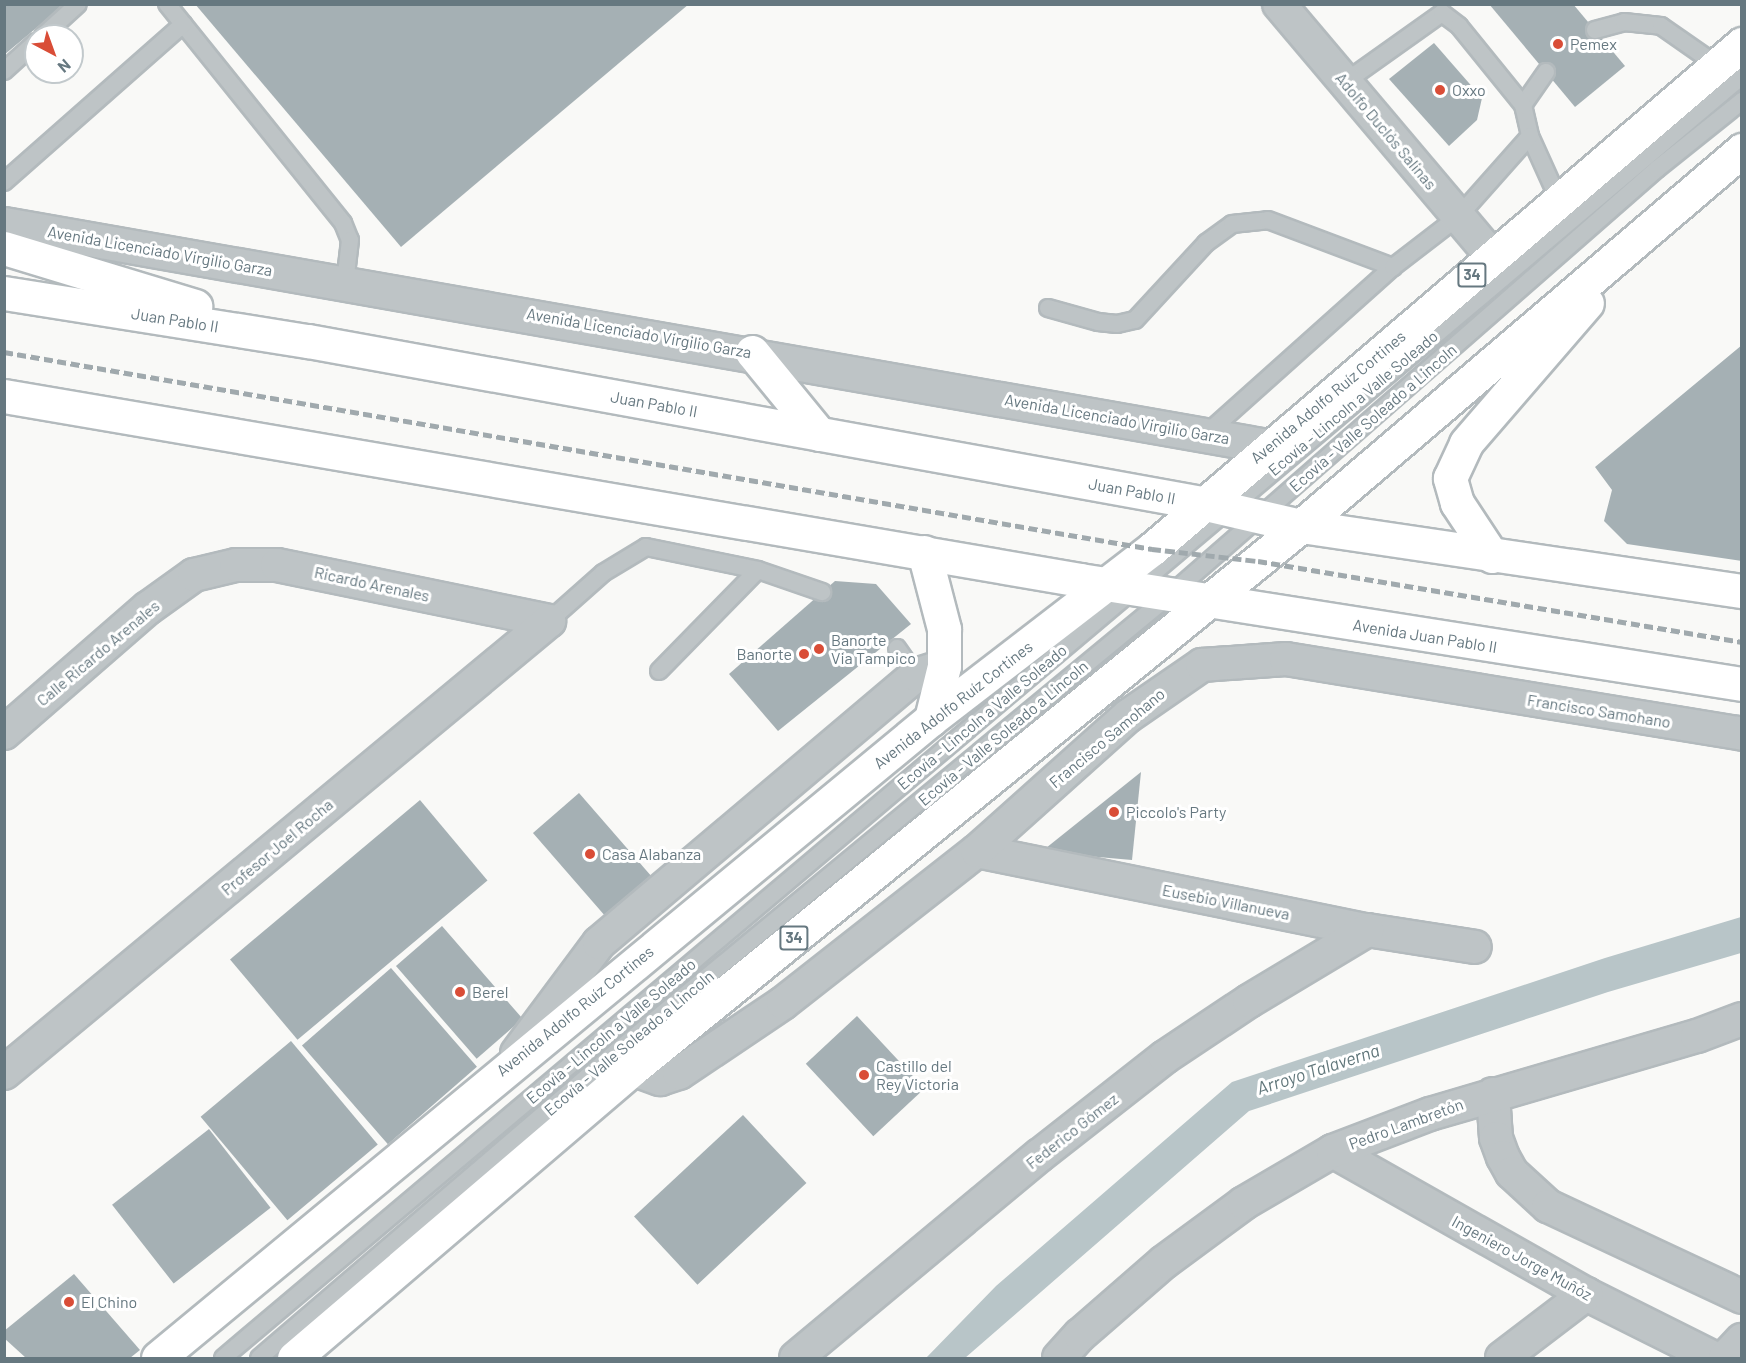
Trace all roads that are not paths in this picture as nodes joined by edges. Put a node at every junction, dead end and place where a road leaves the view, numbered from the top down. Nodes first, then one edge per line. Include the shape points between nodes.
1 (78, 4) edge
2 (167, 4) edge
3 (1279, 4) edge
4 (56, 24) edge
5 (183, 24) junction
6 (1595, 30) dead end
7 (24, 52) edge
8 (1733, 62) edge
9 (4, 70) edge
10 (1546, 72) dead end
11 (1345, 82) junction
12 (1742, 101) edge
13 (1523, 105) junction
14 (1530, 136) junction
15 (1742, 150) edge
16 (4, 182) edge
17 (1558, 198) junction
18 (1672, 207) junction
19 (1458, 217) junction
20 (4, 224) edge
21 (4, 248) edge
22 (1493, 257) junction
23 (1393, 267) junction
24 (345, 283) junction
25 (4, 293) edge
26 (1048, 308) dead end
27 (308, 341) junction
28 (752, 352) junction
29 (4, 396) edge
30 (819, 434) junction
31 (1205, 435) junction
32 (1272, 447) junction
33 (1214, 507) junction
34 (1258, 519) junction
35 (1301, 526) junction
36 (924, 552) junction
37 (1492, 556) junction
38 (758, 570) junction
39 (194, 575) joint
40 (1122, 586) junction
41 (1742, 591) edge
42 (822, 592) dead end
43 (1171, 594) junction
44 (1208, 601) junction
45 (549, 621) junction
46 (897, 648) dead end
47 (659, 671) dead end
48 (930, 671) junction
49 (1742, 684) edge
50 (932, 719) junction
51 (4, 733) edge
52 (1742, 734) edge
53 (977, 851) junction
54 (1367, 930) junction
55 (1475, 947) dead end
56 (1742, 1019) edge
57 (506, 1068) junction
58 (632, 1069) junction
59 (4, 1073) edge
60 (1493, 1094) junction
61 (1333, 1151) junction
62 (1586, 1294) junction
63 (1742, 1297) edge
64 (1742, 1340) edge
65 (158, 1359) edge
66 (224, 1359) edge
67 (259, 1359) edge
68 (294, 1359) edge
69 (796, 1359) edge
70 (1059, 1359) edge
71 (1502, 1359) edge
72 (1714, 1359) edge
73 (1725, 1359) edge

1 - 4 lane
2 - 5 lane
3 - 11 street, Adolfo Duclós Salinas
5 - 16 lane
5 - 24 lane via 343,223 350,240
6 - 8 lane via 1624,22 1661,26
7 - 9 lane
8 - 17 main road, Avenida Adolfo Ruíz Cortines / 34
8 - 33 lane, Ecovía - Lincoln a Valle Soleado
10 - 13 lane
11 - 13 lane via 1442,13 1459,26
11 - 19 street, Adolfo Duclós Salinas
12 - 34 lane, Ecovía - Valle Soleado a Lincoln via 1657,169
13 - 14 lane
14 - 17 lane
14 - 19 lane
15 - 18 main road, 34
17 - 22 main road, Avenida Adolfo Ruíz Cortines / 34
18 - 35 main road, 34
18 - 37 main road via 1466,443 1450,478 1457,503
19 - 22 street, Adolfo Duclós Salinas
19 - 23 lane
20 - 24 street, Avenida Licenciado Virgilio Garza
21 - 27 main road
22 - 32 main road, Avenida Adolfo Ruíz Cortines / 34
23 - 26 lane via 1268,220 1232,224 1206,243 1135,320 1117,324 1098,322
23 - 31 lane
24 - 28 street, Avenida Licenciado Virgilio Garza
25 - 27 main road, Juan Pablo II
27 - 30 main road, Juan Pablo II
28 - 30 main road
28 - 31 street, Avenida Licenciado Virgilio Garza
29 - 36 main road
30 - 33 main road, Juan Pablo II
31 - 32 street, Avenida Licenciado Virgilio Garza
32 - 33 main road, Avenida Adolfo Ruíz Cortines / 34
33 - 34 main road, Juan Pablo II
33 - 40 main road, Avenida Adolfo Ruíz Cortines / 34
34 - 35 main road, Juan Pablo II
34 - 43 lane, Ecovía - Valle Soleado a Lincoln
35 - 37 main road
35 - 44 main road, 34
36 - 40 main road
36 - 48 main road via 944,629
37 - 41 main road
38 - 42 lane
38 - 45 lane via 646,548 619,563
38 - 47 lane
39 - 45 street, Ricardo Arenales via 236,565 277,565
39 - 51 street, Calle Ricardo Arenales via 148,608
40 - 43 main road, Avenida Juan Pablo II
40 - 50 main road, Avenida Adolfo Ruíz Cortines / 34
40 - 66 lane, Ecovía - Lincoln a Valle Soleado
43 - 44 main road, Avenida Juan Pablo II
43 - 67 lane, Ecovía - Valle Soleado a Lincoln via 616,1052
44 - 49 main road, Avenida Juan Pablo II
44 - 58 main road, 34
45 - 59 street, Profesor Joel Rocha
46 - 48 lane
48 - 50 main road
48 - 57 street via 599,943
50 - 57 main road, Avenida Adolfo Ruíz Cortines / 34
52 - 53 street, Francisco Samohano via 1286,659 1202,665 1128,716
53 - 54 street, Eusebio Villanueva
53 - 58 street, Francisco Samohano via 720,1048 679,1073 660,1079
54 - 55 street, Eusebio Villanueva
54 - 69 street, Federico Gómez via 1249,1001 1166,1057 1040,1155
56 - 60 street, Pedro Lambretón via 1697,1036
57 - 65 main road, Avenida Adolfo Ruíz Cortines / 34
58 - 68 main road, 34
60 - 61 street, Pedro Lambretón via 1380,1130
60 - 63 street via 1496,1138 1503,1157 1512,1173 1548,1206
61 - 62 street, Ingeniero Jorge Muñóz
61 - 70 street, Pedro Lambretón via 1244,1203 1164,1262 1080,1335
62 - 71 street
62 - 72 street, Ingeniero Jorge Muñóz
64 - 73 street

